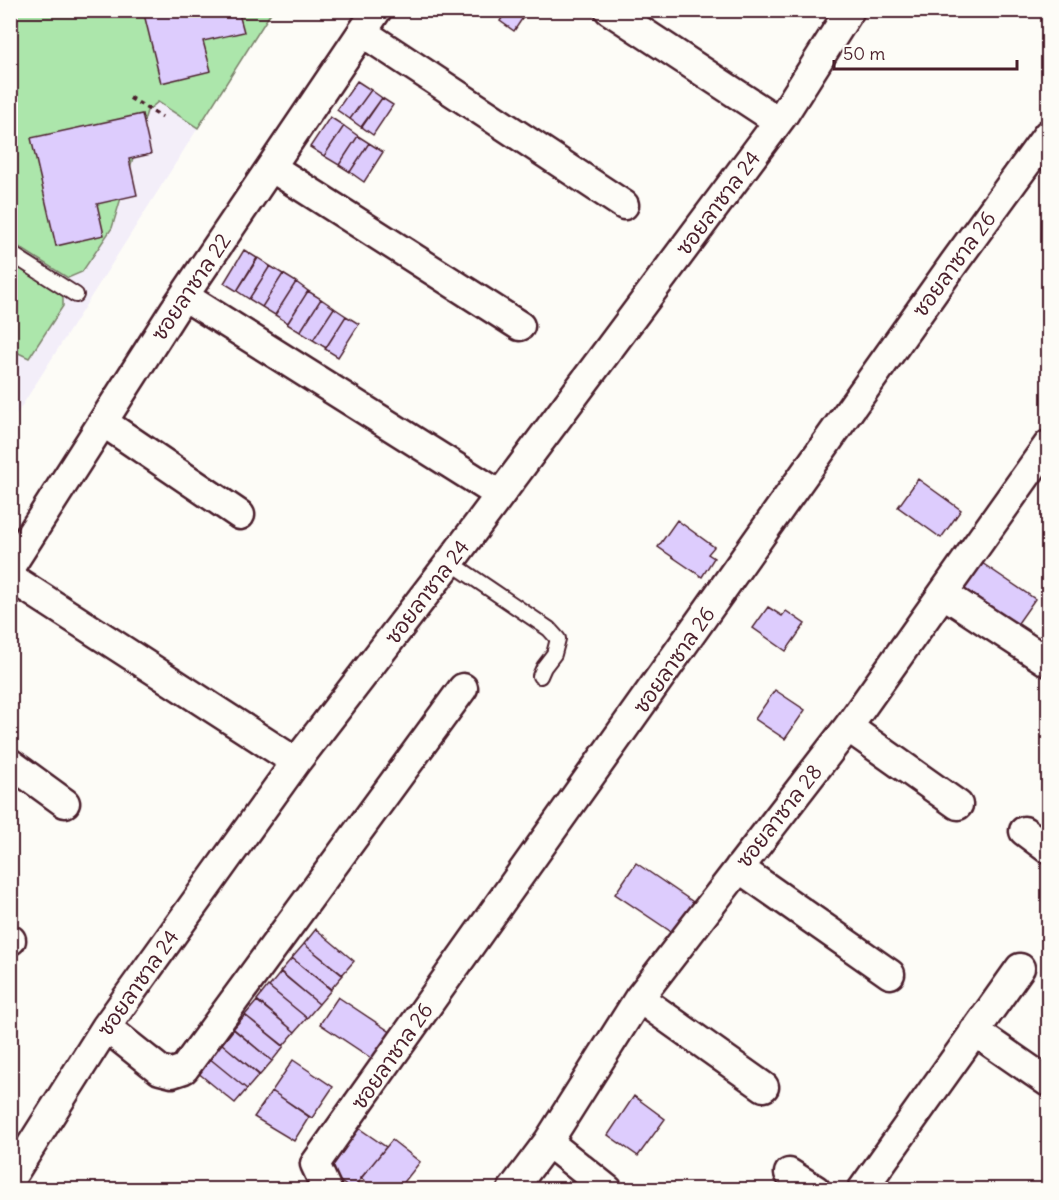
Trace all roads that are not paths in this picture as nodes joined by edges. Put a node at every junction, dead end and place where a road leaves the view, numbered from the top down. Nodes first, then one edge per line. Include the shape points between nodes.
1 (609, 10) edge
2 (850, 10) edge
3 (370, 21) edge
4 (778, 121) junction
5 (1048, 134) edge
6 (271, 167) junction
7 (624, 205) dead end
8 (10, 253) edge
9 (76, 295) dead end
10 (184, 296) junction
11 (520, 326) dead end
12 (103, 422) junction
13 (1046, 452) edge
14 (500, 495) junction
15 (240, 515) dead end
16 (450, 562) junction
17 (10, 567) edge
18 (10, 577) edge
19 (944, 594) junction
20 (1048, 662) edge
21 (540, 676) dead end
22 (463, 688) dead end
23 (848, 728) junction
24 (296, 762) junction
25 (10, 763) edge
26 (65, 803) dead end
27 (958, 805) dead end
28 (1023, 831) dead end
29 (1048, 849) edge
30 (739, 868) junction
31 (1020, 968) dead end
32 (891, 974) dead end
33 (639, 998) junction
34 (106, 1027) junction
35 (974, 1032) junction
36 (1048, 1082) edge
37 (764, 1087) dead end
38 (21, 1140) edge
39 (548, 1142) junction
40 (789, 1173) dead end
41 (10, 1179) edge
42 (327, 1190) edge
43 (512, 1190) edge
44 (608, 1190) edge
45 (816, 1190) edge
46 (862, 1190) edge

1 - 4 street
2 - 4 street, ซอยลาซาล 24
3 - 6 street, ซอยลาซาล 22
3 - 7 street
4 - 14 street, ซอยลาซาล 24
5 - 42 street, ซอยลาซาล 26 via 315,1164
6 - 10 street, ซอยลาซาล 22
6 - 11 street
8 - 9 lane
10 - 12 street, ซอยลาซาล 22
10 - 14 street
12 - 15 street
12 - 17 street, ซอยลาซาล 22
13 - 19 street, ซอยลาซาล 28
14 - 16 street, ซอยลาซาล 24
16 - 21 lane via 558,639
16 - 24 street, ซอยลาซาล 24
18 - 24 street
19 - 20 street
19 - 23 street, ซอยลาซาล 28
22 - 34 street via 183,1069 172,1073 160,1070
23 - 27 street
23 - 30 street, ซอยลาซาล 28
24 - 34 street, ซอยลาซาล 24
25 - 26 street
28 - 29 street
30 - 32 street
30 - 33 street, ซอยลาซาล 28
31 - 35 street
33 - 37 street
33 - 39 street, ซอยลาซาล 28
34 - 38 street, ซอยลาซาล 24
35 - 36 street
35 - 46 street
38 - 41 street, ซอยลาซาล 24
39 - 43 street, ซอยลาซาล 28
39 - 44 street
40 - 45 street

